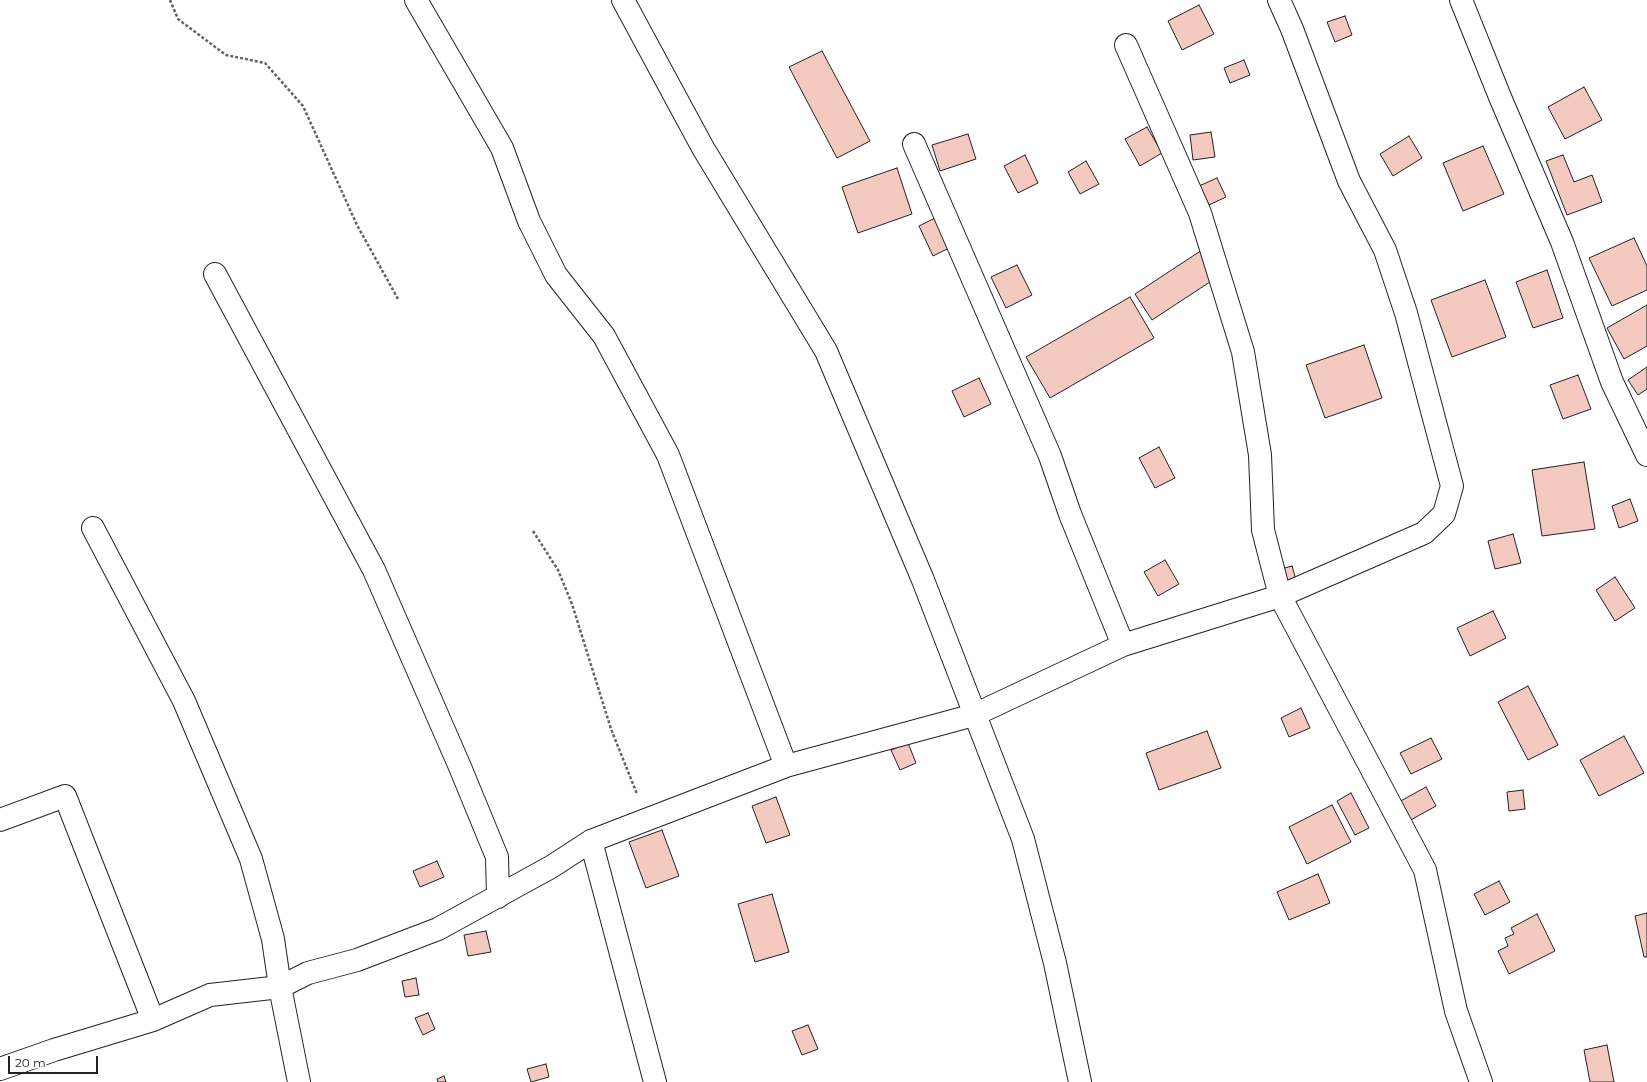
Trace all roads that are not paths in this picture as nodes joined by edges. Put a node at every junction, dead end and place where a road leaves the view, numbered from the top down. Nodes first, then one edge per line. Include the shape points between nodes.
1 (416, 0) edge
2 (623, 0) edge
3 (1279, 0) edge
4 (1461, 0) edge
5 (1126, 45) dead end
6 (914, 144) dead end
7 (215, 274) dead end
8 (1647, 455) edge
9 (93, 528) dead end
10 (1280, 596) junction
11 (1123, 645) junction
12 (974, 715) junction
13 (786, 766) junction
14 (0, 820) edge
15 (591, 841) junction
16 (498, 897) junction
17 (280, 988) junction
18 (153, 1020) junction
19 (0, 1069) edge
20 (299, 1082) edge
21 (655, 1082) edge
22 (1080, 1082) edge
23 (1481, 1082) edge

1 - 13 street via 502,148 529,221 556,275 604,336 668,455
2 - 12 street via 703,148 826,351 923,580
3 - 10 street via 1349,181 1385,250 1406,313 1452,486 1444,514 1424,532
4 - 8 street via 1562,242 1612,382
5 - 10 street via 1200,213 1243,352 1260,455 1262,530
6 - 11 street via 1050,456 1070,514
7 - 16 street via 374,570 497,857
9 - 17 street via 184,701 251,859 273,938
10 - 11 street
10 - 23 street via 1425,870 1456,1011
11 - 12 street
12 - 13 street
12 - 22 street via 1023,839 1054,962
13 - 15 street
14 - 18 street via 65,796
15 - 16 street
15 - 21 street
16 - 17 street via 438,929 357,960 308,973
17 - 18 street via 210,995
17 - 20 street
18 - 19 street

